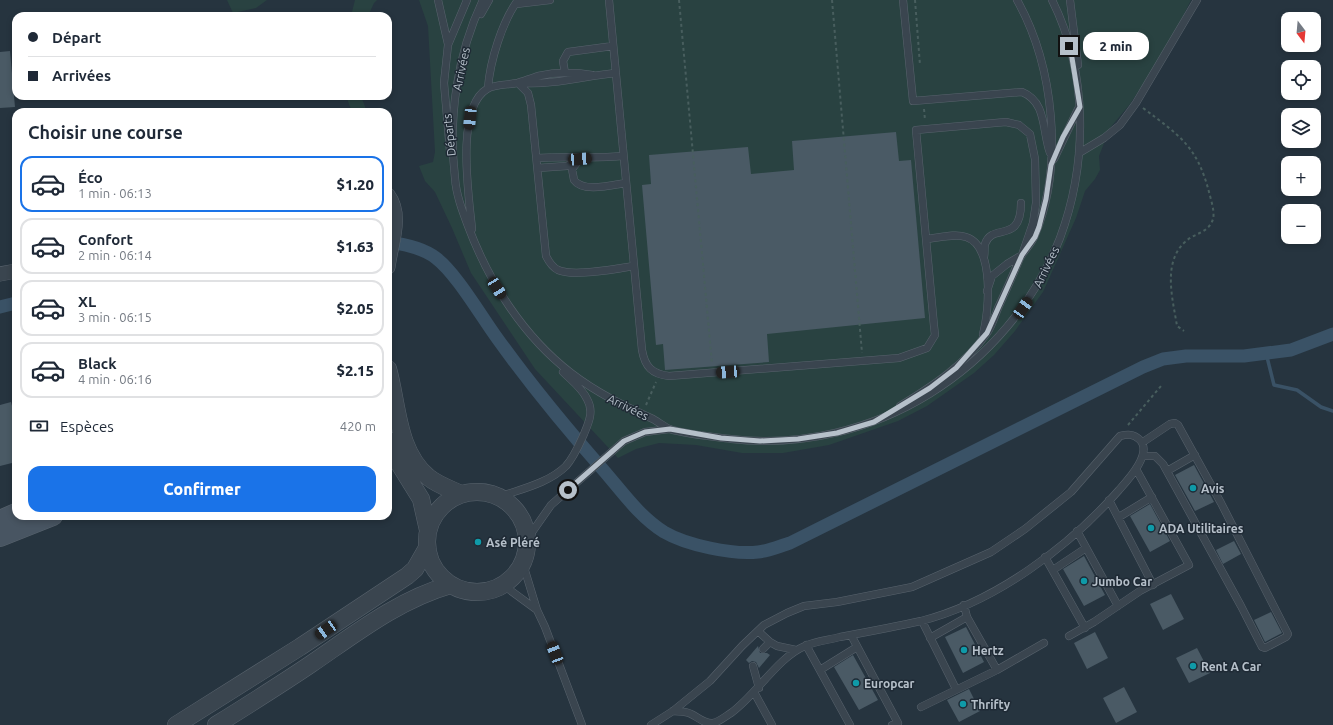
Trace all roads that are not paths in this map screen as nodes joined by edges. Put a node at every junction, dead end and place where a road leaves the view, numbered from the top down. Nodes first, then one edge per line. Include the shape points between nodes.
1 (438, 0) edge
2 (463, 0) edge
3 (467, 0) edge
4 (483, 0) edge
5 (489, 0) edge
6 (550, 0) edge
7 (609, 0) edge
8 (903, 0) edge
9 (1018, 0) edge
10 (1052, 0) edge
11 (1070, 0) edge
12 (1197, 0) edge
13 (517, 2) edge
14 (468, 41) junction
15 (448, 44) junction
16 (613, 46) junction
17 (565, 73) junction
18 (616, 73) junction
19 (592, 75) junction
20 (518, 83) junction
21 (488, 88) junction
22 (1080, 107) junction
23 (1079, 154) junction
24 (1051, 155) junction
25 (623, 156) junction
26 (537, 158) junction
27 (580, 159) junction
28 (1051, 165) junction
29 (538, 168) junction
30 (454, 178) junction
31 (626, 183) junction
32 (392, 202) edge
33 (1021, 203) dead end
34 (473, 239) junction
35 (926, 239) junction
36 (392, 240) edge
37 (1022, 255) junction
38 (984, 257) junction
39 (634, 266) junction
40 (12, 272) edge
41 (0, 274) edge
42 (987, 291) junction
43 (982, 338) junction
44 (538, 343) junction
45 (392, 391) edge
46 (874, 422) junction
47 (670, 429) junction
48 (1142, 442) junction
49 (392, 450) edge
50 (1195, 455) junction
51 (1143, 456) junction
52 (1136, 469) junction
53 (1166, 471) junction
54 (461, 494) junction
55 (499, 496) junction
56 (1152, 497) junction
57 (1109, 500) junction
58 (12, 515) edge
59 (1118, 517) junction
60 (0, 520) edge
61 (43, 520) edge
62 (428, 530) junction
63 (1077, 531) junction
64 (0, 537) edge
65 (528, 538) junction
66 (427, 548) junction
67 (1086, 548) junction
68 (1045, 557) junction
69 (523, 564) junction
70 (1053, 570) junction
71 (1153, 584) junction
72 (450, 585) junction
73 (503, 586) junction
74 (964, 605) junction
75 (1118, 606) junction
76 (537, 610) junction
77 (967, 617) junction
78 (922, 620) junction
79 (1085, 628) junction
80 (758, 631) junction
81 (851, 635) junction
82 (1069, 636) dead end
83 (930, 638) junction
84 (770, 642) junction
85 (1044, 643) dead end
86 (806, 645) junction
87 (857, 647) junction
88 (763, 650) dead end
89 (796, 650) junction
90 (753, 666) dead end
91 (820, 670) junction
92 (997, 670) junction
93 (956, 689) junction
94 (757, 690) junction
95 (921, 707) dead end
96 (673, 711) junction
97 (713, 724) edge
98 (895, 724) edge
99 (176, 725) edge
100 (216, 725) edge
101 (582, 725) edge
102 (652, 725) edge
103 (772, 725) edge
104 (850, 725) edge

1 - 15 lane
2 - 15 lane via 452,26
3 - 15 lane, Départs
4 - 14 lane, Arrivées
5 - 14 lane
6 - 13 lane
7 - 16 lane
8 - 24 lane via 913,101 1022,92 1033,98 1041,109
9 - 24 lane via 1033,34 1047,88 1052,132
10 - 22 lane, Arrivées via 1072,58
11 - 22 lane via 1081,86
12 - 23 lane via 1136,103 1120,125
13 - 21 lane via 509,13
14 - 30 lane, Arrivées via 462,56 455,98
15 - 30 lane, Départs via 444,83
16 - 17 lane via 568,52 564,61
16 - 18 lane
17 - 19 lane
17 - 20 lane via 538,76
18 - 19 lane
18 - 25 lane
19 - 20 lane via 540,84
20 - 21 lane
20 - 26 lane via 528,93
21 - 34 lane via 478,99 470,118 466,150
22 - 23 lane, Arrivées
22 - 28 lane
23 - 46 lane, Arrivées via 1074,189 1060,236 1036,288 1016,318 993,345 938,390 907,408
24 - 28 lane
25 - 27 lane
25 - 31 lane
26 - 27 lane via 569,156
26 - 29 lane
27 - 29 lane via 567,166
27 - 31 lane via 572,169 574,180 579,185 586,187
28 - 37 lane via 1040,222 1035,237
29 - 39 lane via 546,256 549,263 554,268 566,272
30 - 34 lane, Arrivées
31 - 39 lane
32 - 36 street via 396,210
33 - 38 lane via 1016,226 1012,230 992,235 985,245
34 - 44 lane, Arrivées via 490,276 512,311
35 - 37 lane via 916,130 1006,122 1025,128 1030,134 1033,148 1037,189 1035,214
35 - 38 lane via 965,236 973,240
35 - 39 lane via 934,337 927,348 918,353 862,362 660,375 648,368 644,361
37 - 42 lane via 992,276
37 - 43 lane via 990,327
38 - 42 lane
40 - 41 street
42 - 43 lane via 988,310
43 - 46 lane via 946,376
44 - 47 lane, Arrivées via 569,371 603,396
44 - 55 lane via 588,399 591,410 588,426 576,451 555,474 532,486
45 - 54 street via 398,424 416,463 429,478
46 - 47 lane, Arrivées via 818,437 779,441 740,440
47 - 65 lane via 645,432 624,441 551,505
48 - 50 lane via 1175,422
48 - 51 lane
48 - 80 lane via 1129,434 1120,436 1071,492 991,552 912,587 804,606 787,612
49 - 62 street via 421,499
50 - 53 lane
50 - 53 lane via 1288,634 1286,637 1265,648 1262,647
51 - 52 lane
51 - 53 lane via 1155,456
52 - 56 lane
52 - 57 lane
54 - 55 street via 480,492
54 - 62 street via 444,504 434,516
55 - 65 street via 522,518
56 - 59 lane
56 - 71 lane via 1189,565
57 - 59 lane
57 - 63 lane
58 - 60 main road
59 - 71 lane
61 - 64 main road
62 - 66 street
63 - 67 lane
63 - 68 lane
65 - 69 street
66 - 72 street via 434,569
66 - 99 street via 407,576
67 - 70 lane
67 - 75 lane
68 - 70 lane
68 - 74 lane via 1002,586
69 - 73 street
69 - 76 lane
70 - 79 lane
71 - 75 lane
72 - 73 street via 463,591 476,592 490,591
72 - 100 street via 407,601
73 - 76 lane
74 - 77 lane
74 - 78 lane
75 - 79 lane
76 - 101 lane
77 - 83 lane
77 - 92 lane
78 - 81 lane
78 - 83 lane
79 - 82 lane
80 - 84 lane
80 - 96 lane via 710,681
81 - 86 lane
81 - 87 lane
83 - 93 lane
84 - 88 lane
84 - 89 lane via 776,646
85 - 92 lane
86 - 89 lane
86 - 91 lane
87 - 91 lane
87 - 98 lane
89 - 94 lane
90 - 94 lane
91 - 104 lane
92 - 93 lane
93 - 95 lane
94 - 97 lane via 742,705
94 - 103 lane
96 - 97 lane via 690,713 702,721
96 - 102 lane

